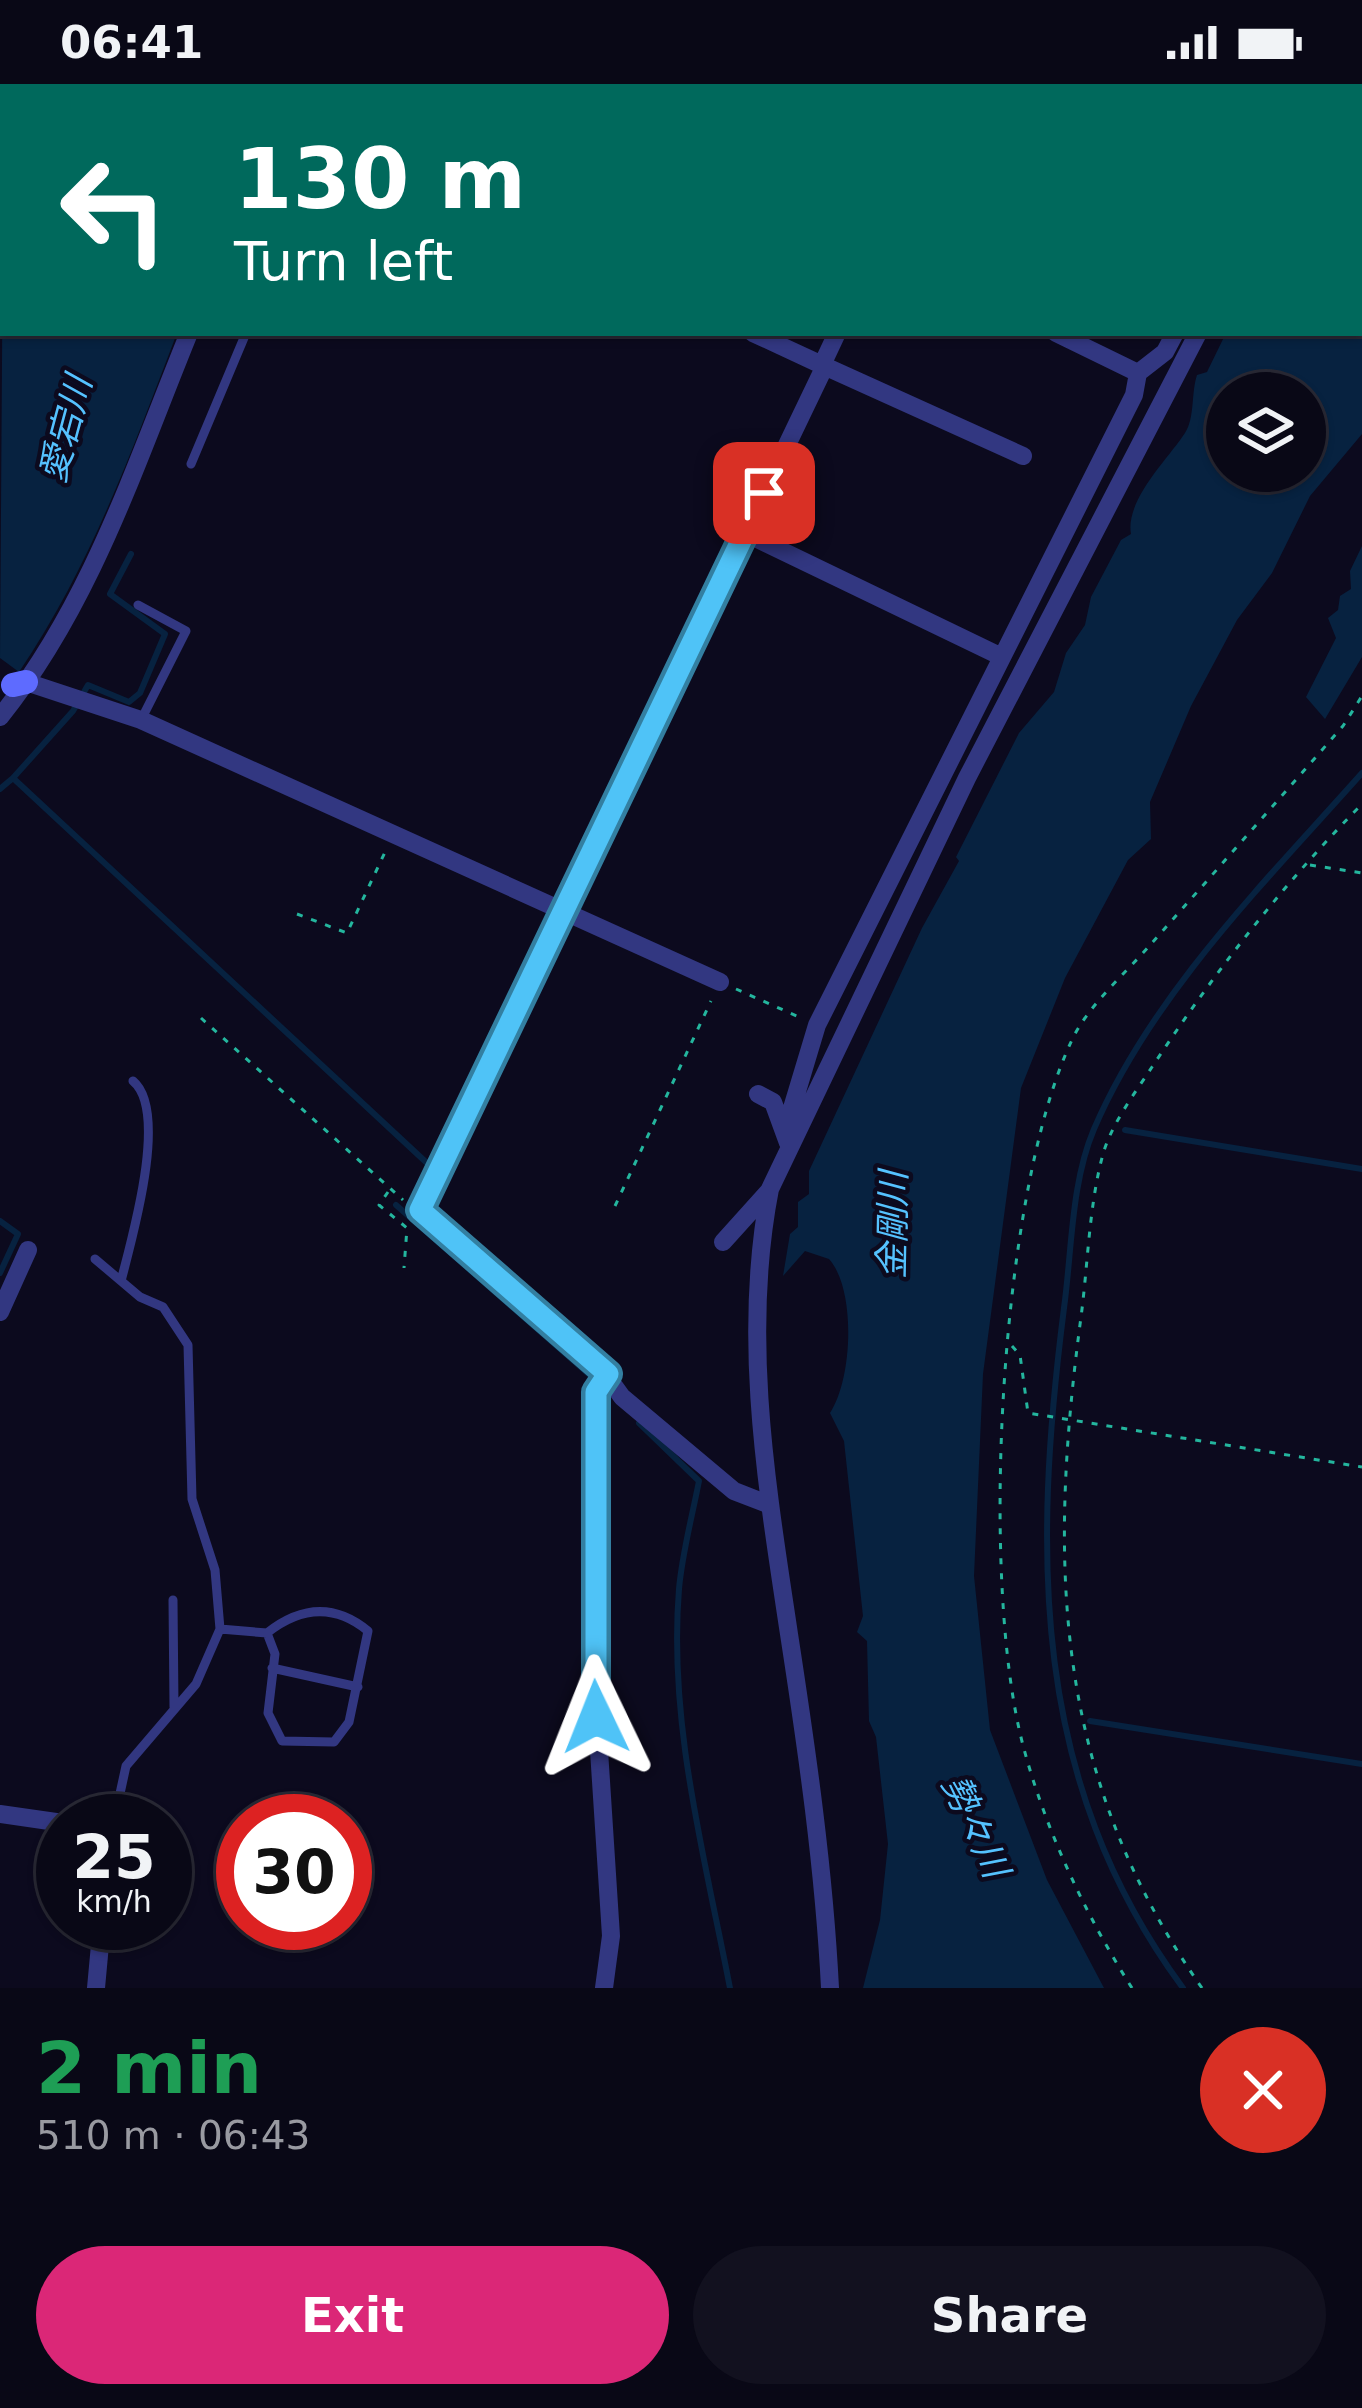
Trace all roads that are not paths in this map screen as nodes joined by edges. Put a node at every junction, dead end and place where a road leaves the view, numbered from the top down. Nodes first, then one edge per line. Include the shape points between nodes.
1 (188, 336) edge
2 (245, 336) edge
3 (759, 336) edge
4 (836, 336) edge
5 (1062, 336) edge
6 (1173, 336) edge
7 (1196, 336) edge
8 (822, 365) junction
9 (1138, 373) junction
10 (1023, 456) dead end
11 (191, 464) dead end
12 (745, 533) junction
13 (138, 605) dead end
14 (1002, 657) junction
15 (13, 681) edge
16 (0, 717) edge
17 (141, 720) junction
18 (562, 910) junction
19 (720, 982) road end
20 (133, 1081) dead end
21 (758, 1094) dead end
22 (788, 1143) junction
23 (770, 1189) junction
24 (723, 1242) dead end
25 (28, 1250) dead end
26 (95, 1259) dead end
27 (121, 1281) junction
28 (0, 1312) edge
29 (602, 1381) junction
30 (770, 1505) junction
31 (172, 1600) dead end
32 (220, 1628) junction
33 (267, 1633) junction
34 (272, 1668) junction
35 (358, 1687) junction
36 (174, 1707) junction
37 (119, 1794) edge
38 (0, 1814) edge
39 (36, 1819) edge
40 (100, 1950) edge
41 (96, 1988) edge
42 (604, 1988) edge
43 (830, 1988) edge

1 - 15 street via 110,532
2 - 11 lane
3 - 8 street
4 - 8 street
5 - 9 street
6 - 9 street
7 - 22 street
8 - 10 street
8 - 12 street
9 - 14 street
12 - 14 street
12 - 18 street
13 - 17 lane via 186,631
14 - 22 street via 817,1025
15 - 16 street
15 - 17 street
17 - 18 street
18 - 19 street
18 - 29 street via 420,1210
20 - 27 lane via 149,1108 139,1213
21 - 22 street via 773,1102
22 - 23 street
23 - 24 street
23 - 30 street via 754,1322
25 - 28 street
26 - 27 lane
27 - 32 lane via 163,1307 188,1345 192,1499 215,1570
29 - 30 street via 734,1491
29 - 42 street via 594,1673 610,1936
30 - 43 street via 807,1753
31 - 36 lane
32 - 33 lane
32 - 36 lane via 196,1684
33 - 34 lane
33 - 35 lane via 295,1611 346,1613 368,1630
34 - 35 lane
34 - 35 lane via 268,1713 282,1741 334,1742
36 - 37 lane via 125,1766
38 - 39 street
40 - 41 street

